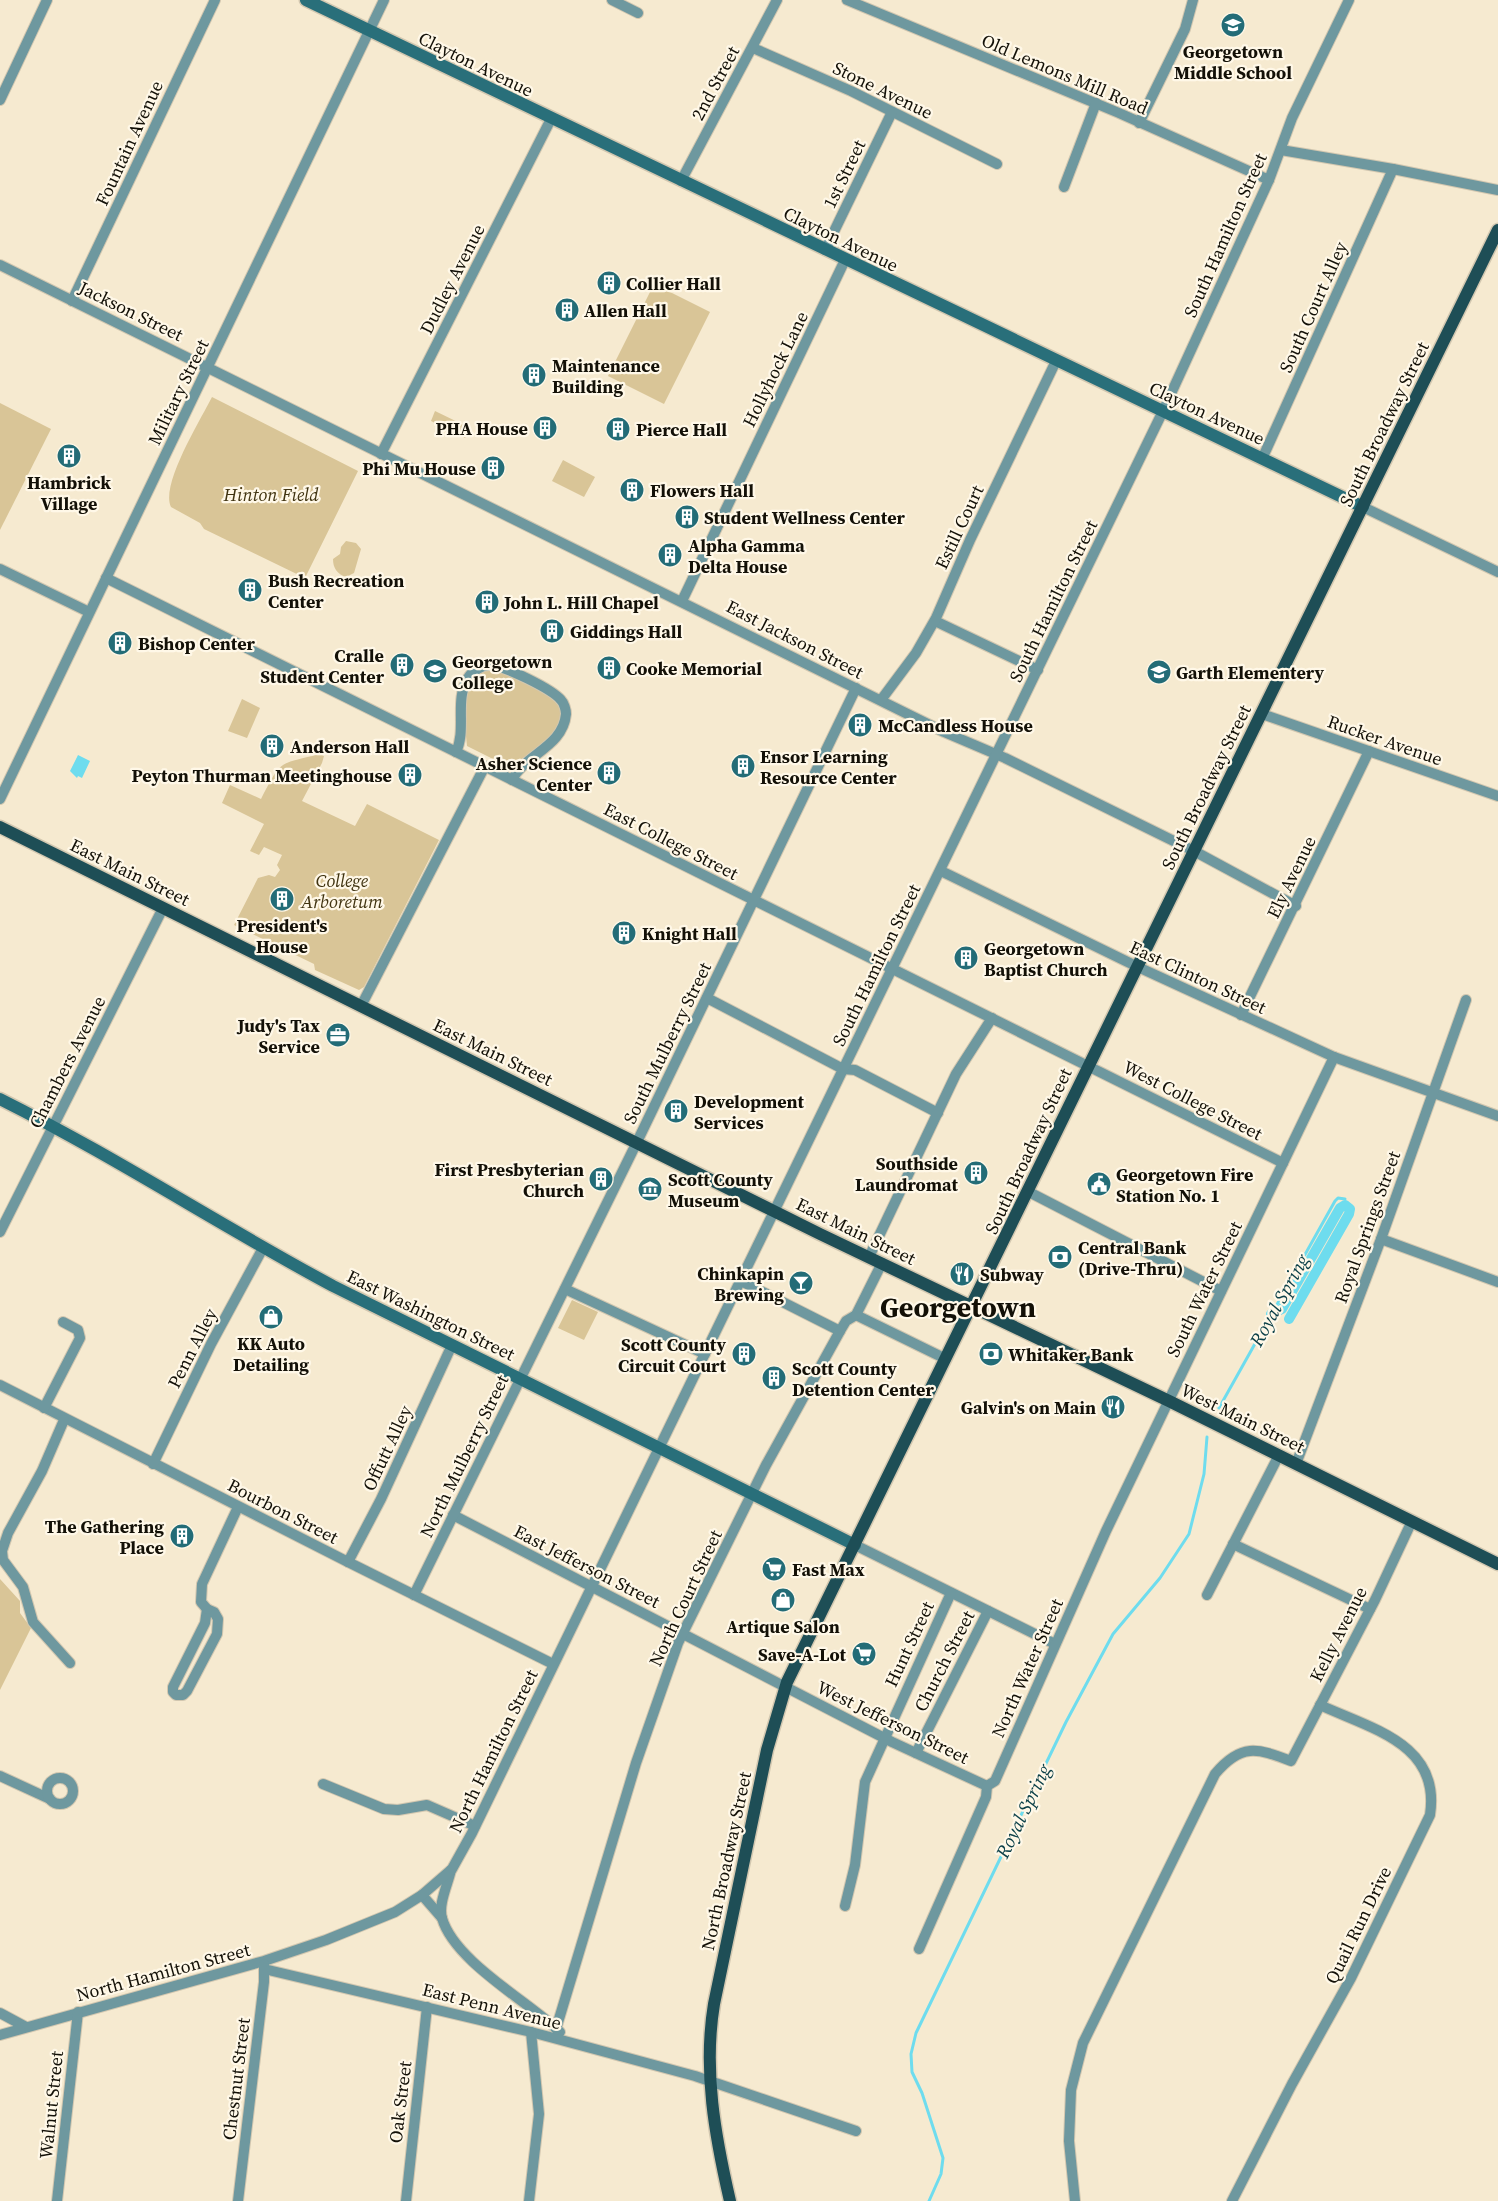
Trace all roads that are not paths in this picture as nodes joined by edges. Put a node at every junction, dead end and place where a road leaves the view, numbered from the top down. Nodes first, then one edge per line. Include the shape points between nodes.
1 (47, 0) edge
2 (216, 0) edge
3 (306, 0) edge
4 (384, 0) edge
5 (612, 0) edge
6 (777, 0) edge
7 (847, 0) edge
8 (1193, 0) edge
9 (1349, 0) edge
10 (638, 13) dead end
11 (368, 32) junction
12 (753, 48) junction
13 (0, 100) edge
14 (1096, 103) junction
15 (892, 112) junction
16 (551, 119) junction
17 (1139, 122) junction
18 (1281, 150) junction
19 (997, 164) dead end
20 (1393, 169) junction
21 (1269, 180) junction
22 (681, 181) junction
23 (1064, 187) dead end
24 (1498, 190) edge
25 (1498, 230) edge
26 (826, 250) junction
27 (846, 260) junction
28 (0, 265) edge
29 (72, 301) junction
30 (1056, 361) junction
31 (207, 368) junction
32 (1163, 412) junction
33 (381, 454) junction
34 (1262, 459) junction
35 (1363, 507) junction
36 (0, 569) edge
37 (1498, 572) edge
38 (106, 578) junction
39 (682, 601) junction
40 (90, 612) junction
41 (935, 621) junction
42 (1038, 670) junction
43 (856, 688) junction
44 (881, 700) junction
45 (1262, 714) junction
46 (1369, 751) junction
47 (456, 752) junction
48 (997, 755) junction
49 (484, 766) junction
50 (512, 780) junction
51 (1498, 796) edge
52 (0, 799) edge
53 (0, 827) edge
54 (1194, 851) junction
55 (941, 871) junction
56 (755, 901) junction
57 (1296, 906) junction
58 (164, 908) junction
59 (1138, 967) junction
60 (892, 969) junction
61 (707, 998) junction
62 (1466, 1000) dead end
63 (361, 1006) junction
64 (1241, 1015) junction
65 (992, 1018) junction
66 (1334, 1057) junction
67 (1088, 1065) junction
68 (843, 1069) junction
69 (1432, 1092) junction
70 (0, 1099) edge
71 (938, 1113) junction
72 (1498, 1116) edge
73 (53, 1126) junction
74 (637, 1142) junction
75 (1283, 1163) junction
76 (1027, 1191) junction
77 (774, 1211) junction
78 (0, 1232) edge
79 (1381, 1239) junction
80 (263, 1248) junction
81 (869, 1257) junction
82 (882, 1263) junction
83 (741, 1282) junction
84 (1498, 1282) edge
85 (565, 1289) junction
86 (1221, 1291) junction
87 (972, 1306) junction
88 (856, 1315) junction
89 (63, 1322) dead end
90 (840, 1330) junction
91 (452, 1345) junction
92 (705, 1354) junction
93 (946, 1359) junction
94 (520, 1379) junction
95 (0, 1385) edge
96 (1168, 1401) junction
97 (44, 1408) junction
98 (64, 1420) junction
99 (659, 1448) junction
100 (1279, 1456) junction
101 (153, 1464) junction
102 (1296, 1464) junction
103 (752, 1494) junction
104 (238, 1507) junction
105 (453, 1515) junction
106 (1412, 1521) junction
107 (1232, 1544) junction
108 (855, 1545) junction
109 (348, 1562) junction
110 (1498, 1564) edge
111 (591, 1586) junction
112 (951, 1592) junction
113 (414, 1595) junction
114 (1207, 1595) dead end
115 (206, 1609) junction
116 (1370, 1609) junction
117 (988, 1611) junction
118 (683, 1634) junction
119 (1055, 1644) junction
120 (70, 1663) dead end
121 (554, 1664) junction
122 (785, 1686) junction
123 (1320, 1705) junction
124 (884, 1737) junction
125 (916, 1753) junction
126 (0, 1776) edge
127 (324, 1784) dead end
128 (987, 1786) junction
129 (50, 1799) dead end
130 (475, 1826) junction
131 (452, 1869) junction
132 (422, 1896) junction
133 (845, 1906) dead end
134 (442, 1918) junction
135 (919, 1949) dead end
136 (264, 1965) junction
137 (427, 2006) junction
138 (0, 2012) edge
139 (78, 2012) junction
140 (26, 2027) junction
141 (556, 2028) junction
142 (531, 2032) junction
143 (0, 2035) edge
144 (570, 2042) junction
145 (709, 2081) junction
146 (856, 2131) dead end
147 (57, 2201) edge
148 (238, 2201) edge
149 (406, 2201) edge
150 (528, 2201) edge
151 (730, 2201) edge
152 (1075, 2201) edge
153 (1232, 2201) edge

1 - 13 street
2 - 29 street, Fountain Avenue
3 - 11 street, Clayton Avenue
4 - 11 street, Military Street
5 - 10 street
6 - 12 street, 2nd Street
7 - 14 street, Old Lemons Mill Road
8 - 17 street via 1185,29
9 - 18 street, South Hamilton Street via 1292,118
11 - 16 street, Clayton Avenue
11 - 31 street, Military Street
12 - 15 street, Stone Avenue
12 - 22 street, 2nd Street
14 - 17 street, Old Lemons Mill Road
14 - 23 street
15 - 19 street, Stone Avenue
15 - 26 street, 1st Street
16 - 22 street, Clayton Avenue
16 - 33 street, Dudley Avenue
17 - 21 street, Old Lemons Mill Road
18 - 20 street
18 - 21 street, South Hamilton Street
20 - 24 street
20 - 34 street, South Court Alley
21 - 32 street, South Hamilton Street
22 - 26 street, Clayton Avenue
25 - 35 main road, South Broadway Street
26 - 27 street, Clayton Avenue
27 - 30 street, Clayton Avenue
27 - 39 street, Hollyhock Lane
28 - 29 street, Jackson Street
29 - 31 street, Jackson Street
30 - 32 street, Clayton Avenue
30 - 41 street, Estill Court
31 - 33 street, Jackson Street
31 - 38 street, Military Street
32 - 34 street, Clayton Avenue
32 - 42 street, South Hamilton Street
33 - 39 street, East Jackson Street
34 - 35 street, Clayton Avenue
35 - 37 street
35 - 45 main road, South Broadway Street
36 - 40 street
38 - 40 street, Military Street
38 - 47 street, East College Street
39 - 43 street, East Jackson Street
40 - 52 street, Military Street
41 - 42 street
41 - 44 street, Estill Court
42 - 48 street, South Hamilton Street
43 - 44 street, East Jackson Street
43 - 56 street, South Mulberry Street
44 - 48 street, East Jackson Street
45 - 46 street, Rucker Avenue
45 - 54 main road, South Broadway Street
46 - 51 street, Rucker Avenue
46 - 57 street, Ely Avenue
47 - 49 street, East College Street
47 - 50 street via 462,740 463,688 468,676 476,670 487,665 501,667 549,690 565,708 561,730 546,748 518,768
48 - 54 street, East Jackson Street
48 - 55 street, South Hamilton Street
49 - 50 street, East College Street
49 - 63 street
50 - 56 street, East College Street
53 - 58 main road, East Main Street
54 - 57 street, East Jackson Street
54 - 59 main road, South Broadway Street
55 - 59 street, East Clinton Street
55 - 60 street, South Hamilton Street
56 - 60 street, East College Street
56 - 61 street, South Mulberry Street
57 - 64 street, Ely Avenue
58 - 63 main road, East Main Street
58 - 73 street, Chambers Avenue
59 - 64 street, East Clinton Street
59 - 67 main road, South Broadway Street
60 - 65 street, East College Street
60 - 68 street, South Hamilton Street
61 - 68 street
61 - 74 street, South Mulberry Street
62 - 69 street, Royal Springs Street
63 - 74 main road, East Main Street
64 - 66 street, East Clinton Street
65 - 67 street, East College Street
65 - 71 street via 956,1074
66 - 69 street, East Clinton Street
66 - 75 street, South Water Street
67 - 75 street, West College Street
67 - 76 main road, South Broadway Street
68 - 71 street via 855,1070
68 - 77 street, South Hamilton Street
69 - 72 street, East Clinton Street
69 - 79 street, Royal Springs Street
70 - 73 street, East Washington Street
71 - 81 street
73 - 78 street, Chambers Avenue
73 - 80 street, East Washington Street
74 - 77 main road, East Main Street
74 - 85 street, North Mulberry Street
75 - 86 street, South Water Street
76 - 86 street
76 - 87 main road, South Broadway Street
77 - 81 main road, East Main Street
77 - 83 street, North Hamilton Street
79 - 84 street
79 - 102 street, Royal Springs Street
80 - 91 street, East Washington Street
80 - 101 street, Penn Alley via 211,1344
81 - 82 main road, East Main Street
82 - 87 main road, East Main Street
82 - 88 street, North Court Street
83 - 90 street
83 - 92 street, North Hamilton Street
85 - 92 street
85 - 94 street, North Mulberry Street
86 - 96 street, South Water Street
87 - 93 main road, South Broadway Street
87 - 96 main road, West Main Street
88 - 90 street, North Court Street
88 - 93 street
89 - 97 street via 78,1330 80,1338
90 - 103 street, North Court Street
91 - 94 street, East Washington Street
91 - 109 street, Offutt Alley via 381,1499
92 - 99 street, North Hamilton Street
93 - 108 main road, North Broadway Street
94 - 99 street, East Washington Street
94 - 105 street, North Mulberry Street
95 - 97 street, Bourbon Street
96 - 100 main road, West Main Street
96 - 119 street, North Water Street
97 - 98 street, Bourbon Street
98 - 101 street, Bourbon Street
98 - 120 street via 2,1551 3,1560 23,1587 33,1622
99 - 103 street, East Washington Street
99 - 111 street, North Hamilton Street
100 - 102 main road, West Main Street
100 - 107 street
101 - 104 street, Bourbon Street
102 - 106 main road, West Main Street
103 - 108 street, East Washington Street
103 - 118 street, North Court Street
104 - 109 street, Bourbon Street
104 - 115 street via 202,1584 201,1602
105 - 111 street, East Jefferson Street
105 - 113 street, North Mulberry Street
106 - 110 main road, West Main Street
106 - 116 street, Kelly Avenue
107 - 114 street
107 - 116 street
108 - 112 street
108 - 122 main road, North Broadway Street
109 - 113 street, Bourbon Street
111 - 118 street, East Jefferson Street
111 - 121 street, North Hamilton Street
112 - 117 street
112 - 124 street, Hunt Street
113 - 121 street, Bourbon Street
115 - 115 street via 205,1623 173,1687 176,1695 187,1691 216,1634 218,1619 214,1612
116 - 123 street, Kelly Avenue
117 - 119 street
117 - 125 street, Church Street
118 - 122 street, East Jefferson Street
118 - 141 street, North Court Street via 636,1763
119 - 128 street, North Water Street via 995,1781
121 - 130 street, North Hamilton Street
122 - 124 street, West Jefferson Street
122 - 145 main road, North Broadway Street via 766,1750 714,2004 709,2039
123 - 152 street, Kelly Avenue via 1291,1761 1266,1751 1243,1751 1228,1760 1215,1774 1104,1997 1083,2043 1071,2090 1069,2141
123 - 153 street, Quail Run Drive via 1397,1740 1415,1754 1431,1783 1430,1815 1351,1978
124 - 125 street, West Jefferson Street
124 - 133 street, Hunt Street via 865,1782 855,1865
125 - 128 street, West Jefferson Street
126 - 129 street
127 - 130 street via 384,1809 427,1805
128 - 135 street, North Water Street via 986,1796
130 - 131 street, North Hamilton Street
131 - 132 street, North Hamilton Street
131 - 134 street
132 - 134 street
132 - 136 street, North Hamilton Street via 395,1912
134 - 141 street via 460,1947 479,1966
136 - 137 street, East Penn Avenue
136 - 139 street, North Hamilton Street
136 - 148 street, Chestnut Street
137 - 142 street, East Penn Avenue
137 - 149 street, Oak Street
138 - 140 street
139 - 140 street, North Hamilton Street
139 - 147 street, Walnut Street
140 - 143 street, North Hamilton Street
141 - 144 street
142 - 144 street, East Penn Avenue
142 - 150 street via 539,2114
144 - 145 street, East Penn Avenue
145 - 146 street, East Penn Avenue
145 - 151 main road, North Broadway Street

